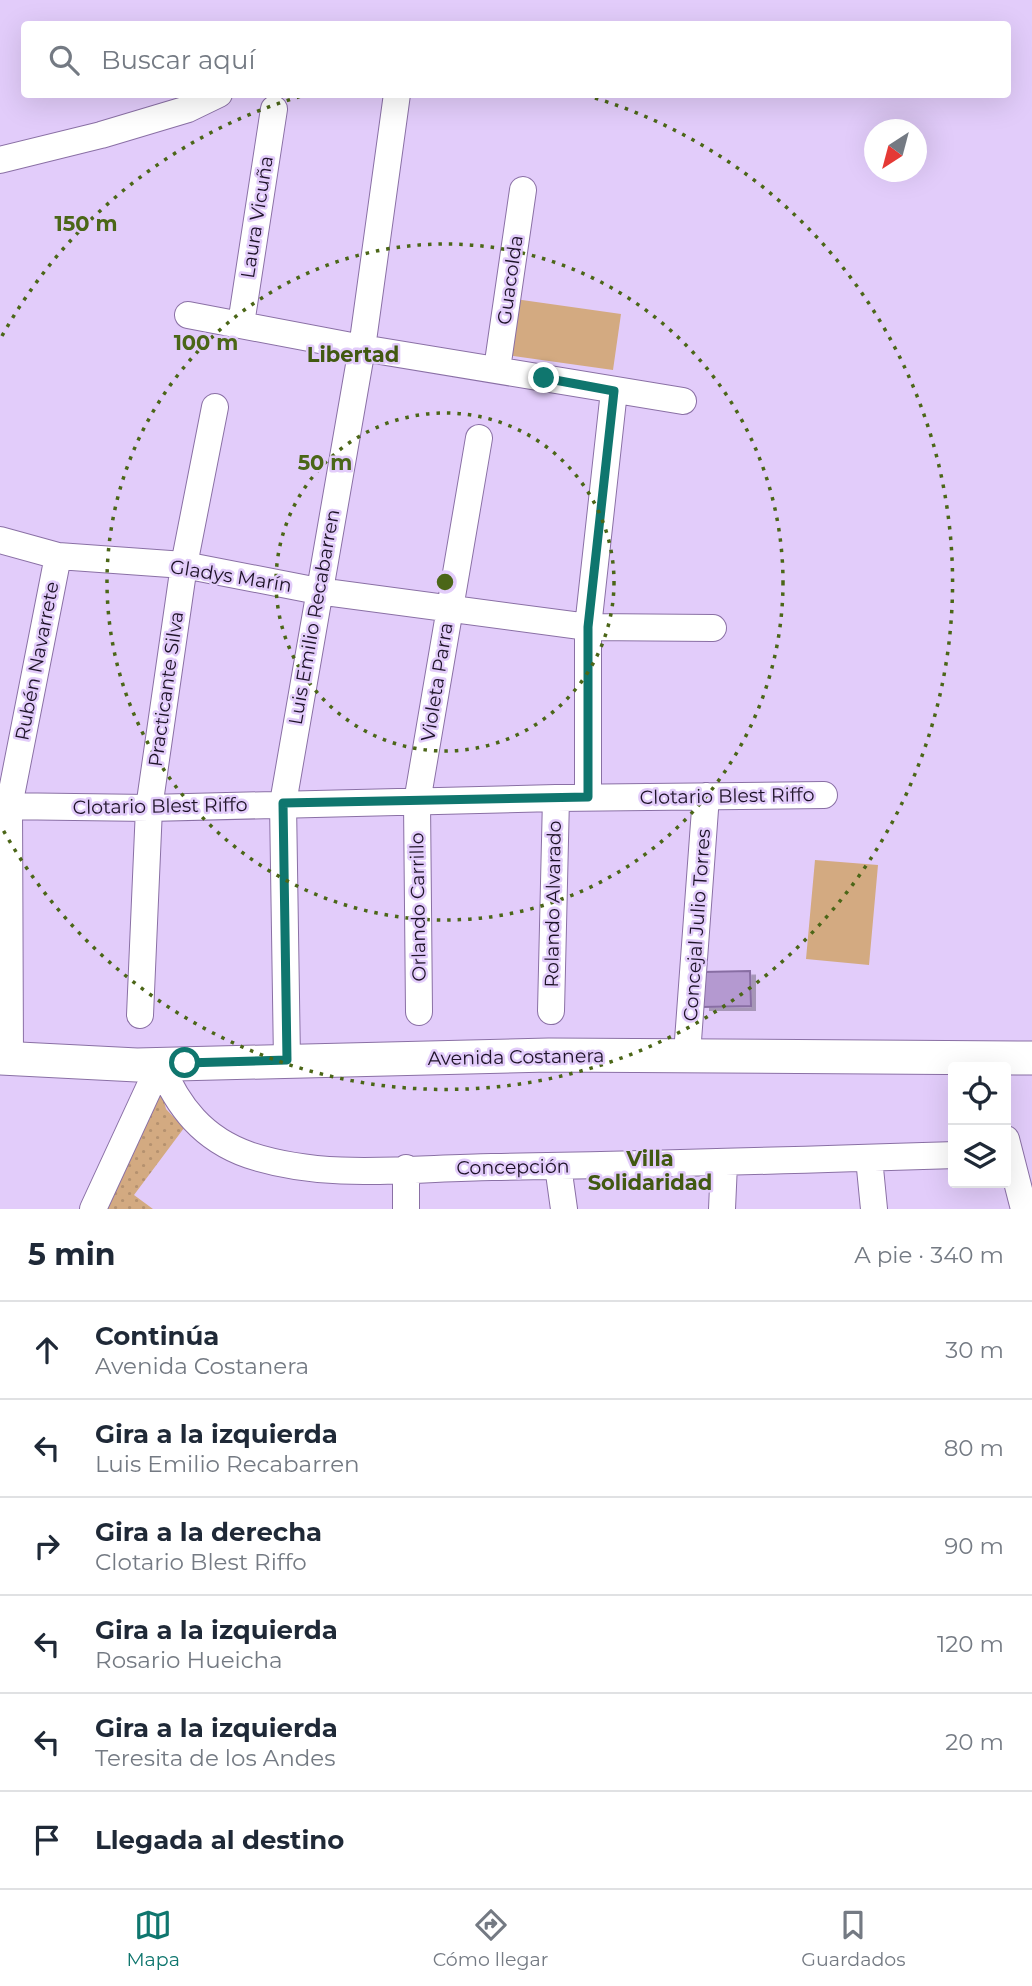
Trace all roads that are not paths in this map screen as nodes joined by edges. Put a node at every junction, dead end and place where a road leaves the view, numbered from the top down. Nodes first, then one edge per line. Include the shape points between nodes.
1 (211, 98) edge
2 (396, 98) edge
3 (274, 110) dead end
4 (0, 160) edge
5 (523, 190) dead end
6 (188, 315) dead end
7 (241, 324) junction
8 (362, 348) junction
9 (498, 369) junction
10 (614, 391) junction
11 (683, 401) dead end
12 (215, 407) dead end
13 (479, 438) dead end
14 (0, 540) edge
15 (58, 556) junction
16 (184, 565) junction
17 (318, 591) junction
18 (449, 609) junction
19 (588, 627) junction
20 (713, 628) dead end
21 (824, 795) dead end
22 (706, 796) junction
23 (556, 797) junction
24 (588, 797) junction
25 (417, 802) junction
26 (283, 803) junction
27 (4, 806) edge
28 (149, 808) junction
29 (551, 1010) dead end
30 (419, 1012) dead end
31 (139, 1015) dead end
32 (687, 1054) junction
33 (5, 1058) edge
34 (1032, 1058) edge
35 (287, 1060) junction
36 (1002, 1062) edge
37 (948, 1063) edge
38 (160, 1064) junction
39 (948, 1155) edge
40 (869, 1158) junction
41 (1011, 1162) edge
42 (724, 1164) junction
43 (558, 1166) junction
44 (406, 1168) junction
45 (93, 1209) edge
46 (407, 1209) edge
47 (564, 1209) edge
48 (722, 1209) edge
49 (874, 1209) edge
50 (1024, 1209) edge

1 - 4 street via 100,135
2 - 8 street, Luis Emilio Recabarren
3 - 7 street, Laura Vicuña
5 - 9 street, Guacolda
6 - 7 street
7 - 8 street
8 - 9 street
8 - 17 street, Luis Emilio Recabarren
9 - 10 street
10 - 11 street
10 - 19 street
12 - 16 street, Practicante Silva
13 - 18 street, Violeta Parra
14 - 15 street, Gladys Marín
15 - 16 street, Gladys Marín
15 - 27 street, Rubén Navarrete
16 - 17 street, Gladys Marín
16 - 28 street, Practicante Silva
17 - 18 street, Gladys Marín
17 - 26 street, Luis Emilio Recabarren
18 - 19 street, Gladys Marín
18 - 25 street, Violeta Parra
19 - 20 street, Gladys Marín
19 - 24 street
21 - 22 street, Clotario Blest Riffo
22 - 24 street, Clotario Blest Riffo
22 - 32 street, Concejal Julio Torres
23 - 24 street, Clotario Blest Riffo
23 - 25 street, Clotario Blest Riffo
23 - 29 street, Rolando Alvarado
25 - 26 street, Clotario Blest Riffo
25 - 30 street, Orlando Carrillo
26 - 28 street, Clotario Blest Riffo
26 - 35 street, Luis Emilio Recabarren
27 - 28 street, Clotario Blest Riffo
27 - 33 street, Rubén Navarrete
28 - 31 street, Practicante Silva
32 - 35 street, Avenida Costanera
32 - 37 street, Avenida Costanera
33 - 38 street, Avenida Costanera
34 - 36 street, Avenida Costanera
35 - 38 street, Avenida Costanera
38 - 44 street, Concepción via 176,1100 205,1131 248,1154 342,1173
38 - 45 street
39 - 40 street, Concepción
40 - 42 street, Concepción
40 - 49 street
41 - 50 street
42 - 43 street, Concepción
42 - 48 street
43 - 44 street, Concepción
43 - 47 street
44 - 46 street

